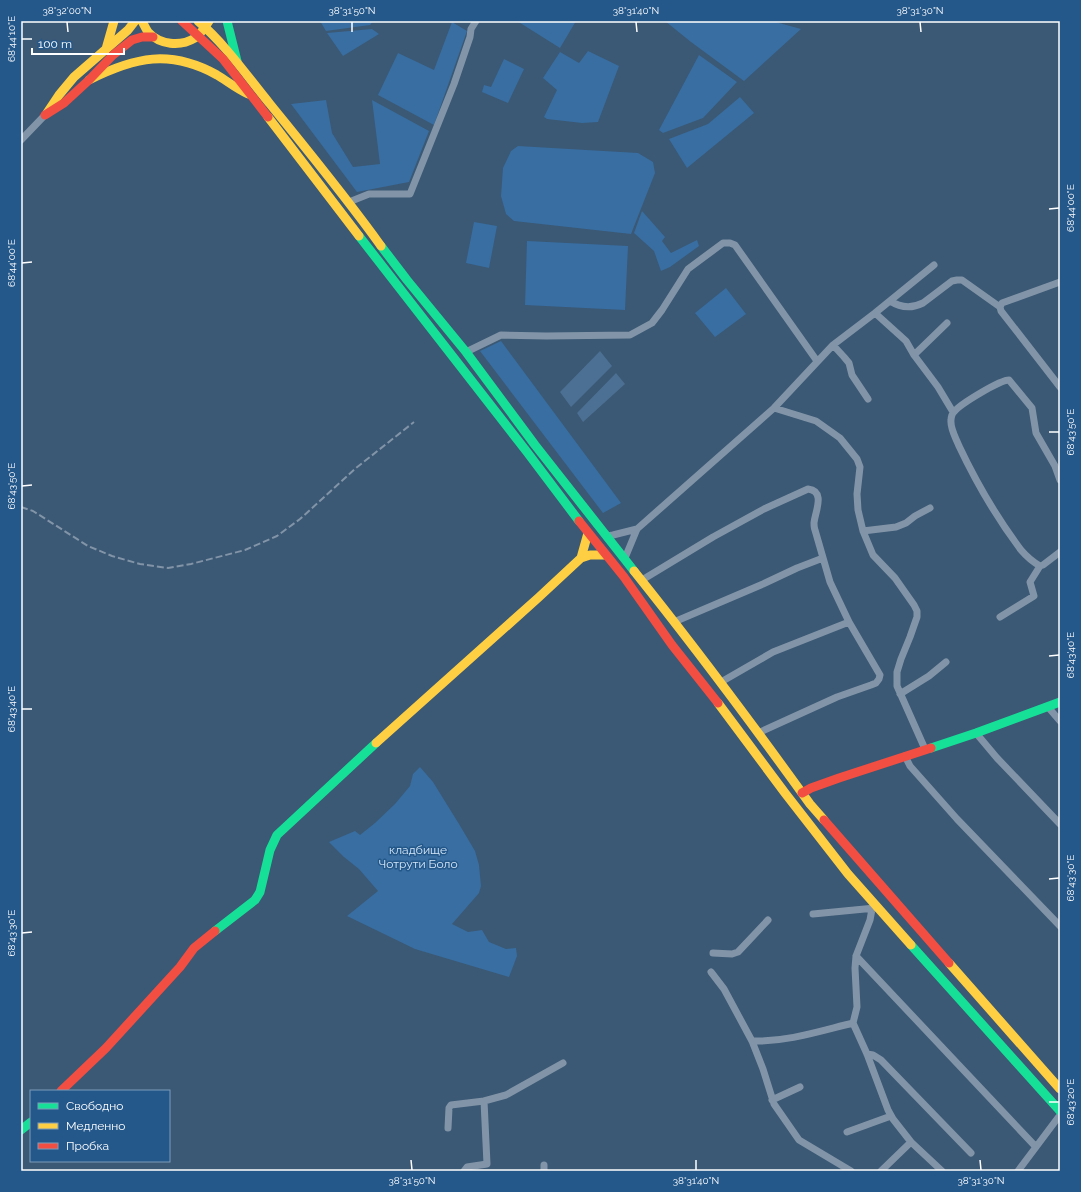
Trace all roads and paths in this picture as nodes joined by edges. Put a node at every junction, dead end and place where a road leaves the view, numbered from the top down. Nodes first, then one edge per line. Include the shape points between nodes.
1 (114, 21) edge
2 (135, 21) edge
3 (142, 21) edge
4 (182, 21) edge
5 (198, 21) edge
6 (227, 21) edge
7 (476, 21) edge
8 (207, 24) edge
9 (199, 36) junction
10 (153, 37) junction
11 (106, 49) junction
12 (238, 63) junction
13 (89, 80) junction
14 (251, 96) junction
15 (261, 101) junction
16 (45, 115) junction
17 (21, 140) edge
18 (349, 202) junction
19 (934, 266) dead end
20 (1060, 282) edge
21 (890, 301) junction
22 (1000, 307) junction
23 (875, 313) junction
24 (947, 323) dead end
25 (833, 345) junction
26 (466, 352) junction
27 (914, 355) junction
28 (817, 361) junction
29 (1060, 386) edge
30 (868, 399) dead end
31 (774, 408) junction
32 (953, 412) junction
33 (536, 445) junction
34 (527, 452) junction
35 (1060, 480) edge
36 (930, 508) dead end
37 (637, 529) junction
38 (863, 531) junction
39 (588, 533) junction
40 (607, 536) junction
41 (1060, 552) edge
42 (605, 555) junction
43 (581, 558) junction
44 (624, 558) junction
45 (823, 558) junction
46 (1040, 566) junction
47 (642, 580) junction
48 (1000, 617) dead end
49 (674, 622) junction
50 (849, 622) junction
51 (685, 635) junction
52 (672, 645) junction
53 (946, 662) dead end
54 (721, 682) junction
55 (900, 694) junction
56 (1060, 702) edge
57 (1048, 707) junction
58 (1060, 721) edge
59 (758, 733) junction
60 (976, 733) junction
61 (925, 749) junction
62 (905, 756) junction
63 (802, 793) junction
64 (1060, 824) edge
65 (843, 843) junction
66 (831, 852) junction
67 (875, 909) junction
68 (813, 914) dead end
69 (768, 920) dead end
70 (1060, 926) edge
71 (713, 953) dead end
72 (856, 956) junction
73 (711, 972) dead end
74 (853, 1023) junction
75 (752, 1041) junction
76 (867, 1054) junction
77 (564, 1063) dead end
78 (800, 1087) dead end
79 (62, 1090) edge
80 (1060, 1090) edge
81 (772, 1100) junction
82 (484, 1101) junction
83 (1060, 1111) edge
84 (1060, 1114) edge
85 (891, 1116) junction
86 (30, 1123) edge
87 (448, 1128) dead end
88 (21, 1130) edge
89 (847, 1132) dead end
90 (911, 1142) junction
91 (1036, 1147) junction
92 (971, 1153) dead end
93 (464, 1171) edge
94 (851, 1171) edge
95 (881, 1171) edge
96 (942, 1171) edge
97 (1018, 1171) edge

1 - 11 main road
2 - 11 main road
3 - 10 main road
4 - 9 main road
5 - 8 main road
6 - 12 main road
7 - 18 street via 410,194 369,194
8 - 9 main road
8 - 12 main road
9 - 10 main road via 185,43 168,44
9 - 14 main road via 223,59
10 - 13 main road via 132,40
11 - 16 main road via 74,77
12 - 15 main road
13 - 14 main road via 124,64 146,59 170,58 194,64
13 - 16 main road via 64,103
14 - 15 main road
15 - 18 main road
15 - 34 main road via 453,358
16 - 17 street
18 - 26 main road via 407,280
19 - 21 street
20 - 22 street via 1002,303
21 - 22 street via 903,307 918,305 952,282 962,280
21 - 23 street
22 - 29 street via 1000,311
23 - 25 street
23 - 27 street via 906,341
24 - 27 street
25 - 28 street
25 - 30 street via 849,363 852,375
26 - 28 street via 501,335 630,335 652,322 688,269 723,243 730,243 735,245
26 - 33 main road
27 - 32 street
28 - 31 street
31 - 37 street
31 - 38 street via 816,421 840,438 857,459 860,467 858,510
32 - 35 street via 1001,381 1009,380 1032,408 1036,433
32 - 46 street via 952,429 981,488 1022,550 1031,561
33 - 34 main road
33 - 40 main road
34 - 39 main road
36 - 38 street via 896,527
37 - 40 street
37 - 44 street
38 - 55 street via 872,555 895,578 917,611 915,624 897,672
39 - 42 main road
39 - 43 main road
40 - 44 main road
41 - 46 street
42 - 43 main road
42 - 52 main road via 624,576
43 - 79 main road via 277,834 270,850 263,883 255,900 194,948 112,1042
44 - 47 main road
45 - 47 street via 814,530 818,499 814,490 808,489 764,509
45 - 49 street
45 - 50 street via 830,582
46 - 48 street via 1030,582 1034,596
47 - 49 main road
49 - 51 main road
50 - 54 street via 773,652
50 - 59 street via 880,679 871,686 837,697
51 - 52 main road
51 - 54 main road
52 - 66 main road
53 - 55 street
54 - 59 main road
55 - 61 street
56 - 57 main road
57 - 58 street
57 - 60 main road
59 - 63 main road
60 - 61 main road
60 - 64 street
61 - 62 main road
62 - 63 main road
62 - 70 street via 910,766 956,819
63 - 65 main road
65 - 66 main road
65 - 80 main road
66 - 67 main road
67 - 68 street
67 - 72 street
67 - 83 main road
69 - 71 street via 738,952
72 - 74 street via 857,1007
72 - 91 street
73 - 75 street via 724,989
74 - 75 street via 792,1038
74 - 76 street
75 - 81 street
76 - 85 street
76 - 92 street via 881,1060
77 - 82 street via 506,1095
78 - 81 street
81 - 94 street via 799,1140
82 - 87 street via 451,1105
82 - 93 street via 487,1164 467,1167
84 - 91 street
85 - 89 street
85 - 90 street
86 - 88 main road
90 - 95 street
90 - 96 street
91 - 97 street

